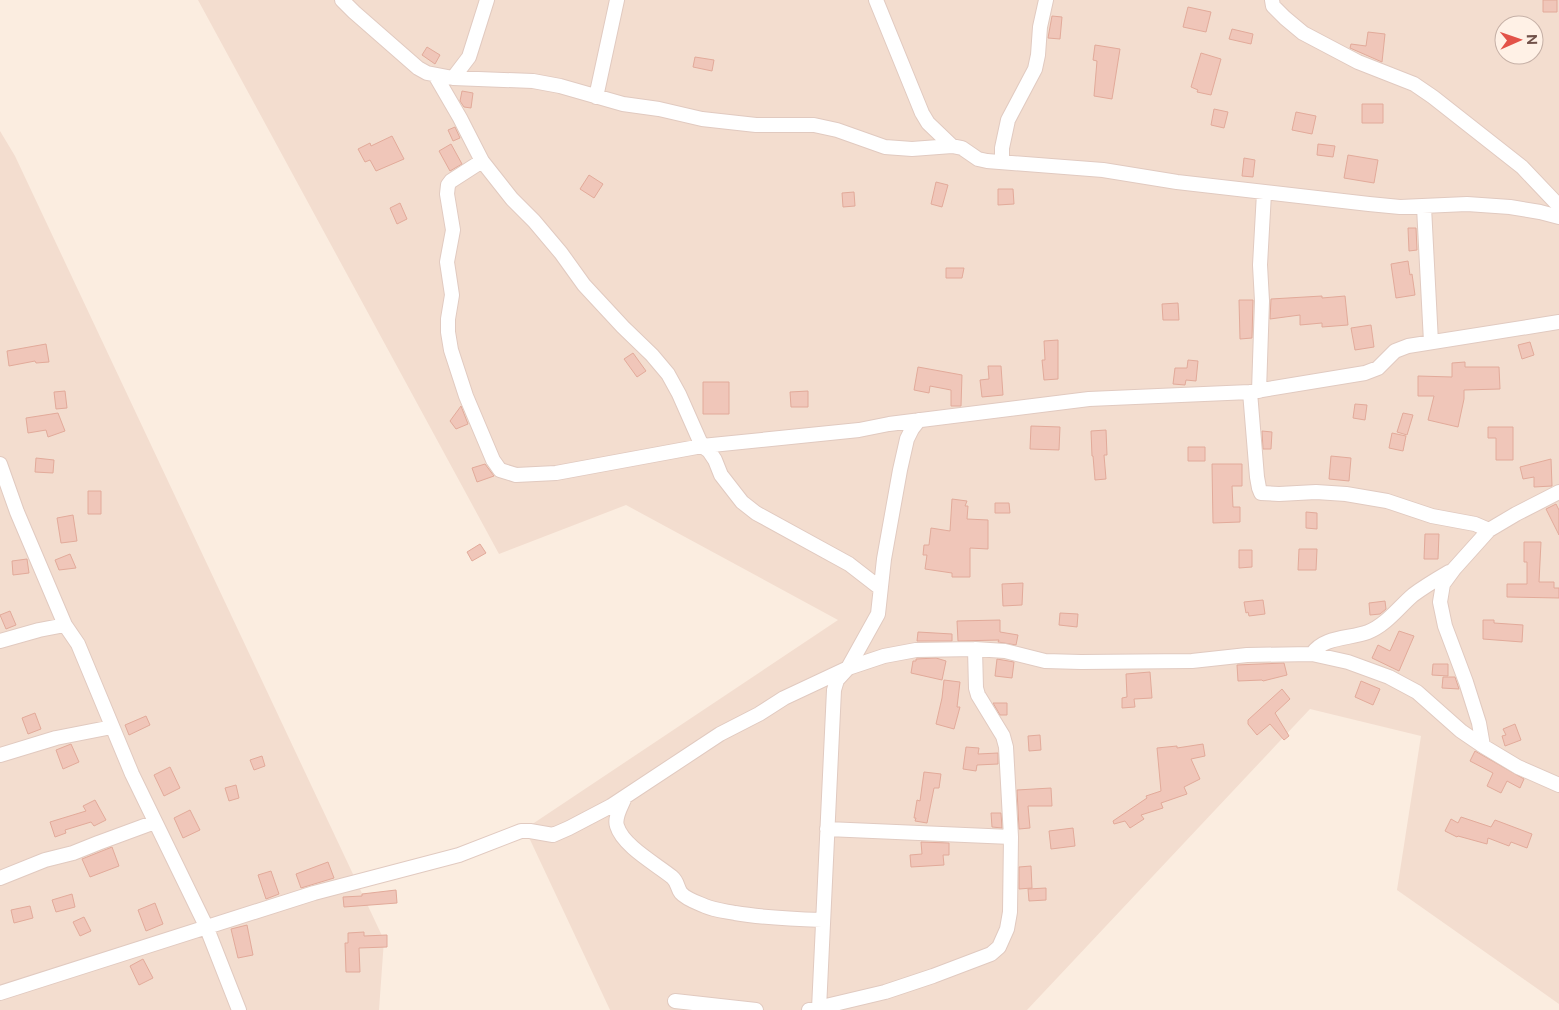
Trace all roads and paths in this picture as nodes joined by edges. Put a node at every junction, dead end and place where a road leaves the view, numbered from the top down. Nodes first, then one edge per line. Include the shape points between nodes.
1 (342, 0) edge
2 (487, 0) edge
3 (617, 0) edge
4 (876, 0) edge
5 (1046, 0) edge
6 (1272, 0) edge
7 (435, 75) junction
8 (453, 78) junction
9 (596, 97) junction
10 (952, 146) junction
11 (482, 161) junction
12 (1002, 162) junction
13 (1264, 193) junction
14 (1559, 206) edge
15 (1424, 207) junction
16 (1559, 217) edge
17 (1559, 322) edge
18 (1431, 342) junction
19 (1255, 392) junction
20 (920, 420) junction
21 (702, 446) junction
22 (0, 464) edge
23 (1559, 492) edge
24 (1489, 530) junction
25 (1454, 569) junction
26 (880, 588) junction
27 (65, 625) junction
28 (0, 641) edge
29 (975, 649) junction
30 (1312, 654) junction
31 (848, 668) junction
32 (112, 727) junction
33 (1484, 746) junction
34 (0, 755) edge
35 (1559, 785) edge
36 (626, 797) junction
37 (155, 822) junction
38 (827, 829) junction
39 (1012, 838) junction
40 (0, 878) edge
41 (822, 920) junction
42 (206, 926) junction
43 (0, 993) edge
44 (676, 1001) dead end
45 (814, 1009) edge
46 (239, 1010) edge
47 (756, 1010) edge

1 - 7 street via 418,68
2 - 8 street via 469,57
3 - 9 street
4 - 10 street via 922,113 928,124
5 - 12 street via 1035,70 1008,120
6 - 14 street via 1273,6 1303,33 1358,62 1420,88 1522,167
7 - 8 street
7 - 11 street
8 - 9 street via 532,81
9 - 10 street via 756,125 814,125 885,147
10 - 12 street via 978,158
11 - 21 street via 561,253 584,285 668,374
11 - 21 street via 448,185 453,230 447,262 452,295 448,332 466,396 500,470 516,476 556,472
12 - 13 street via 1103,170
13 - 15 street
13 - 19 street via 1260,265 1262,301
15 - 16 street via 1467,204 1510,207
15 - 18 street
17 - 18 street
18 - 19 street via 1395,351 1378,368 1365,373
19 - 20 street via 1089,399
19 - 24 street via 1257,477 1261,493 1316,492 1386,501
20 - 21 street via 859,430
20 - 26 street via 907,439 890,518
21 - 26 street via 742,502 849,564
22 - 27 street
23 - 24 street
24 - 25 street
25 - 30 street via 1413,595 1369,632 1323,644
25 - 33 street via 1444,584 1440,602
26 - 31 street via 878,614
27 - 28 street
27 - 32 street via 78,644
29 - 30 street via 1005,651 1044,661 1192,661 1247,655
29 - 31 street via 916,650
29 - 39 street via 978,695 1003,736 1006,747
30 - 33 street via 1389,676 1417,692 1460,731
31 - 36 street via 784,698 720,734
31 - 38 street via 837,680 834,690
32 - 34 street via 56,738
32 - 37 street
33 - 35 street via 1518,767
36 - 41 street via 617,816 618,828 648,861 673,878 685,896 716,910
36 - 42 street via 553,834 522,832 459,855 314,893
37 - 40 street
37 - 42 street
38 - 39 street
38 - 41 street
39 - 45 street via 1010,912 999,947 991,954 885,992
41 - 45 street
42 - 43 street
42 - 46 street
44 - 47 street

